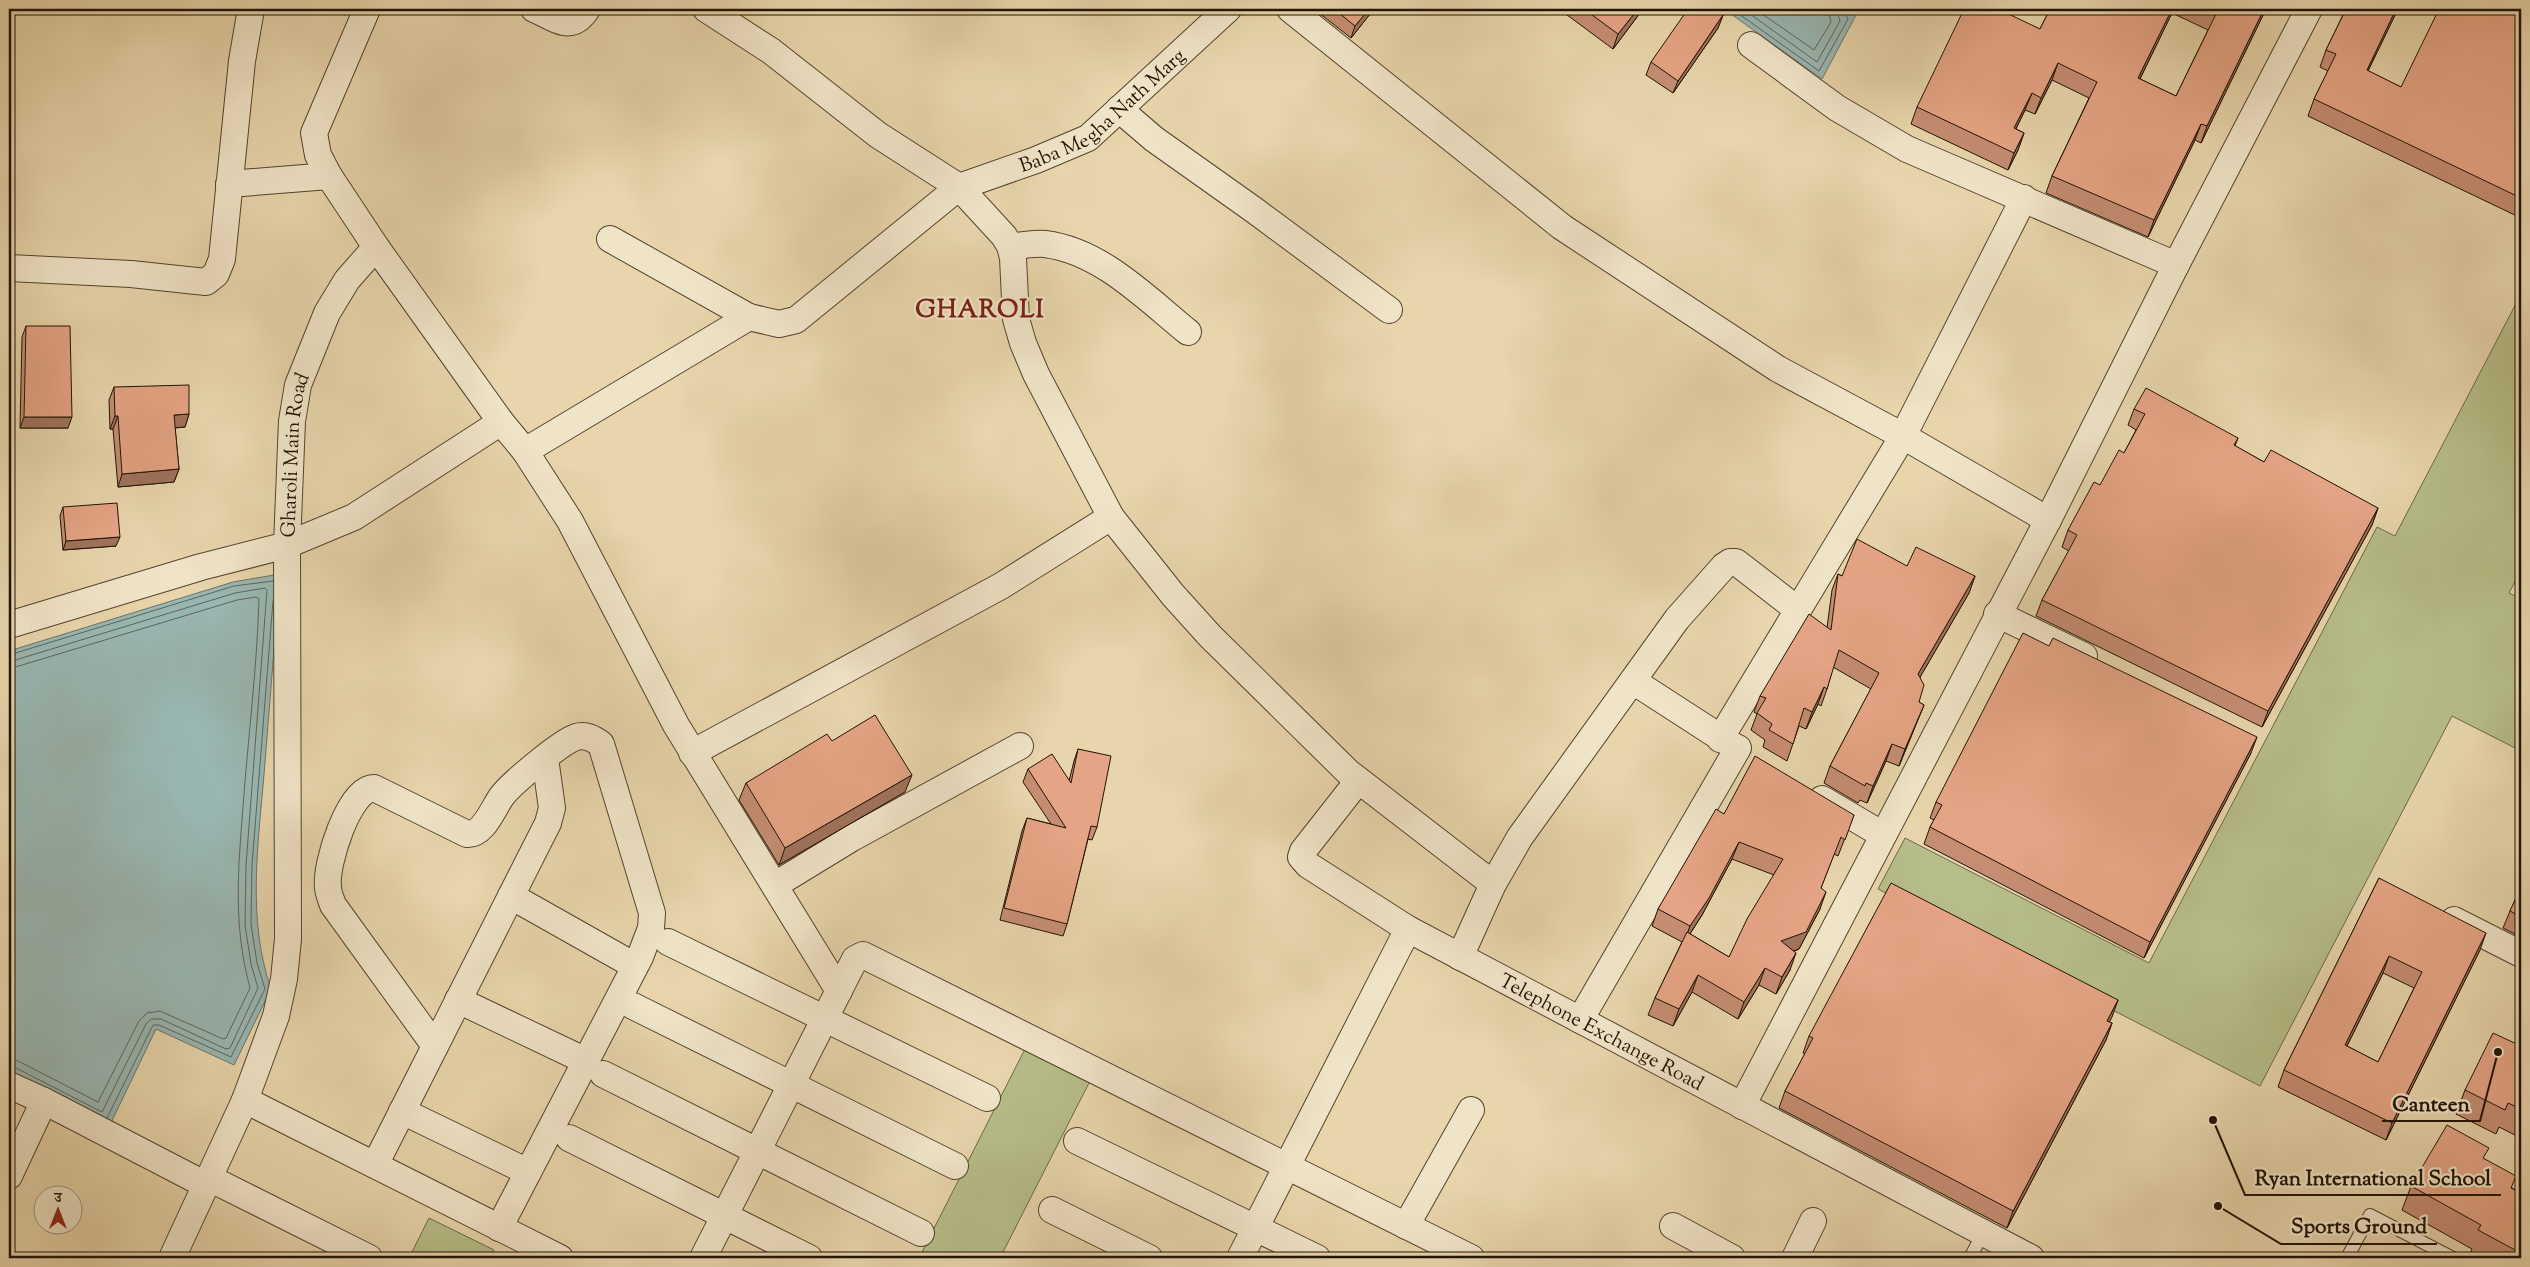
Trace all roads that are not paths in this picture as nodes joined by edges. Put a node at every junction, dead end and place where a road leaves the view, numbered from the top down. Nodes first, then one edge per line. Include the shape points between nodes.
1 (251, 9) edge
2 (367, 9) edge
3 (534, 9) edge
4 (588, 9) edge
5 (706, 9) edge
6 (1228, 9) edge
7 (1290, 9) edge
8 (2309, 9) edge
9 (1751, 45) dead end
10 (1119, 109) junction
11 (329, 176) junction
12 (228, 184) junction
13 (959, 187) junction
14 (2024, 198) junction
15 (610, 238) dead end
16 (1010, 246) junction
17 (376, 247) junction
18 (2176, 265) junction
19 (9, 268) edge
20 (1389, 310) dead end
21 (749, 317) junction
22 (1188, 332) dead end
23 (500, 422) junction
24 (1903, 436) junction
25 (525, 451) junction
26 (1111, 517) junction
27 (2048, 520) junction
28 (287, 545) junction
29 (1798, 610) junction
30 (1997, 614) junction
31 (9, 625) edge
32 (2103, 666) edge
33 (1633, 681) junction
34 (1020, 746) dead end
35 (1737, 748) junction
36 (692, 753) junction
37 (544, 758) junction
38 (1358, 781) junction
39 (1798, 784) edge
40 (1883, 835) junction
41 (1493, 884) junction
42 (775, 885) junction
43 (511, 896) junction
44 (2434, 910) edge
45 (1408, 929) junction
46 (668, 942) dead end
47 (2521, 954) edge
48 (1460, 957) junction
49 (635, 966) junction
50 (839, 991) junction
51 (458, 1000) junction
52 (633, 1006) dead end
53 (825, 1018) junction
54 (1580, 1020) junction
55 (435, 1046) junction
56 (594, 1067) junction
57 (792, 1084) junction
58 (9, 1085) edge
59 (987, 1098) dead end
60 (245, 1100) junction
61 (44, 1101) junction
62 (1742, 1106) junction
63 (1471, 1110) dead end
64 (402, 1111) junction
65 (568, 1138) dead end
66 (1077, 1141) dead end
67 (758, 1151) junction
68 (375, 1165) junction
69 (955, 1166) dead end
70 (1287, 1167) junction
71 (528, 1172) junction
72 (9, 1176) edge
73 (208, 1182) junction
74 (1052, 1210) dead end
75 (725, 1216) junction
76 (1813, 1221) dead end
77 (1406, 1226) junction
78 (1673, 1226) dead end
79 (499, 1228) junction
80 (1255, 1228) junction
81 (921, 1233) dead end
82 (1983, 1233) junction
83 (182, 1255) edge
84 (369, 1258) edge
85 (560, 1258) edge
86 (704, 1258) edge
87 (809, 1258) edge
88 (1149, 1258) edge
89 (1240, 1258) edge
90 (1317, 1258) edge
91 (1471, 1258) edge
92 (1732, 1258) edge
93 (1796, 1258) edge
94 (1970, 1258) edge
95 (2031, 1258) edge
96 (2347, 1258) edge
97 (2453, 1258) edge

1 - 12 street
2 - 11 street via 314,133 318,155
3 - 4 street via 568,23 581,19
5 - 13 street via 771,51 878,135
6 - 10 street, Baba Megha Nath Marg
7 - 24 street via 1562,227 1778,369
8 - 18 street
9 - 14 street via 1837,108 1907,149
10 - 13 street, Baba Megha Nath Marg via 1088,138
10 - 20 street via 1154,139
11 - 12 street
11 - 17 street
12 - 19 street via 222,259 216,274 206,282 131,274
13 - 16 street
13 - 21 street, Baba Megha Nath Marg via 796,320 778,324
14 - 18 street
14 - 24 street
15 - 21 street, Baba Megha Nath Marg
16 - 22 street via 1044,244 1076,252 1106,267
16 - 26 street via 1016,319 1023,344
17 - 23 street
17 - 28 street, Gharoli Main Road via 347,280 327,313 298,385 292,421
18 - 27 street
21 - 25 street
23 - 25 street
23 - 28 street via 354,517
24 - 27 street
24 - 29 street
25 - 36 street via 570,521
26 - 36 street via 1001,586
26 - 38 street via 1210,636
27 - 30 street
28 - 31 street, Gharoli Main Road via 201,567
28 - 60 street via 288,939 276,1016
29 - 33 street via 1736,562 1730,562 1677,619
29 - 35 street
30 - 32 street
30 - 40 street
33 - 35 street
33 - 41 street via 1520,837
34 - 42 street via 852,838
35 - 54 street
36 - 42 street
37 - 43 street via 551,816
37 - 49 street via 576,737 594,738 601,744 652,913 651,928
37 - 55 street via 502,795 481,828 472,834 385,791 369,788 351,806 331,857 328,886 333,905
38 - 41 street
38 - 45 street, Telephone Exchange Road via 1303,851 1302,857 1308,865
39 - 40 street
40 - 62 street
41 - 48 street
42 - 50 street
43 - 49 street
43 - 51 street
44 - 47 street
45 - 48 street, Telephone Exchange Road
45 - 70 street
46 - 53 street
48 - 54 street, Telephone Exchange Road
49 - 56 street
50 - 53 street
50 - 70 street via 855,959 864,955
51 - 55 street
51 - 56 street
52 - 57 street
53 - 57 street
53 - 59 street
54 - 62 street, Telephone Exchange Road
55 - 64 street
56 - 67 street
56 - 71 street
57 - 67 street
57 - 69 street
58 - 61 street
60 - 68 street
60 - 73 street
61 - 72 street
61 - 73 street
62 - 82 street, Telephone Exchange Road
63 - 77 street
64 - 68 street
64 - 71 street
65 - 75 street
66 - 80 street
67 - 75 street
67 - 81 street
68 - 79 street
70 - 77 street
70 - 80 street
71 - 79 street
73 - 83 street
73 - 84 street
74 - 88 street
75 - 86 street
75 - 87 street
76 - 93 street
77 - 91 street
78 - 92 street
79 - 85 street
80 - 89 street
80 - 90 street
82 - 94 lane
82 - 95 street, Telephone Exchange Road
96 - 97 lane via 2370,1215

